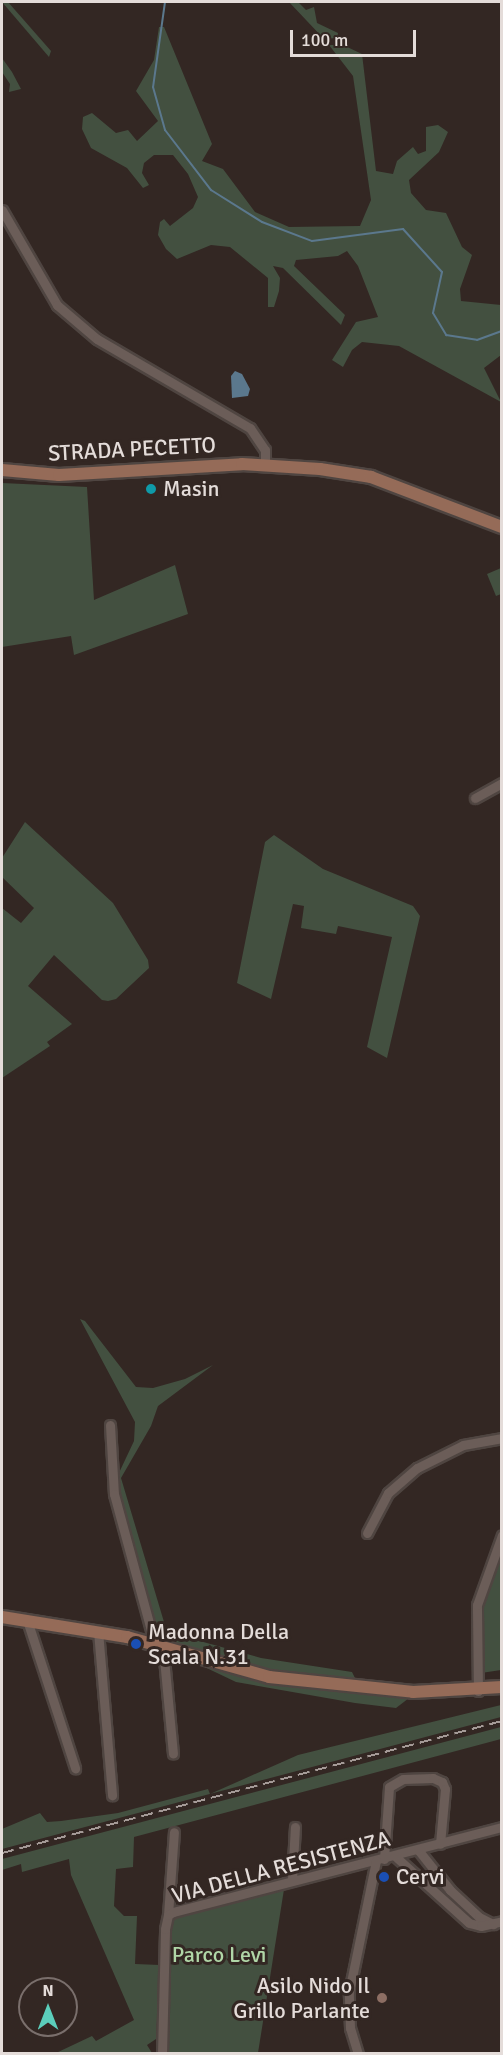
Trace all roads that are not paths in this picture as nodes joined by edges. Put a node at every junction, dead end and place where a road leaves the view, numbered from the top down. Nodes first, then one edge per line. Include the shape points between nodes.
1 (2, 210) edge
2 (265, 465) junction
3 (2, 470) edge
4 (501, 527) edge
5 (501, 783) edge
6 (475, 798) dead end
7 (110, 1425) dead end
8 (501, 1438) edge
9 (367, 1533) dead end
10 (501, 1535) edge
11 (2, 1617) edge
12 (27, 1620) junction
13 (98, 1631) junction
14 (159, 1647) junction
15 (501, 1687) edge
16 (478, 1691) junction
17 (173, 1754) dead end
18 (75, 1768) dead end
19 (112, 1795) dead end
20 (295, 1827) dead end
21 (501, 1827) edge
22 (174, 1832) dead end
23 (440, 1844) junction
24 (419, 1851) junction
25 (396, 1857) junction
26 (380, 1860) junction
27 (292, 1880) junction
28 (168, 1915) junction
29 (497, 1922) edge
30 (162, 2054) edge
31 (358, 2054) edge

1 - 2 street via 57,305 97,339 250,428 265,450
2 - 3 main road, STRADA PECETTO via 59,476
2 - 4 main road, STRADA PECETTO via 371,477
5 - 6 street
7 - 14 street via 114,1494
8 - 9 street via 462,1445 417,1468 388,1493
10 - 16 street via 477,1605
11 - 12 main road
12 - 13 main road
12 - 18 street
13 - 14 main road
13 - 19 street
14 - 16 main road via 269,1677 413,1692
14 - 17 street
15 - 16 main road
20 - 27 street
21 - 23 street, VIA DELLA RESISTENZA
22 - 28 street
23 - 24 street, VIA DELLA RESISTENZA
23 - 26 street via 445,1789 442,1782 433,1778 403,1779 389,1786
24 - 25 street, VIA DELLA RESISTENZA
24 - 29 street via 450,1890 479,1917
25 - 26 street, VIA DELLA RESISTENZA
25 - 29 street via 469,1923
26 - 27 street, VIA DELLA RESISTENZA
26 - 31 street via 349,1992 350,2028
27 - 28 street, VIA DELLA RESISTENZA
28 - 30 street, VIA DELLA RESISTENZA

